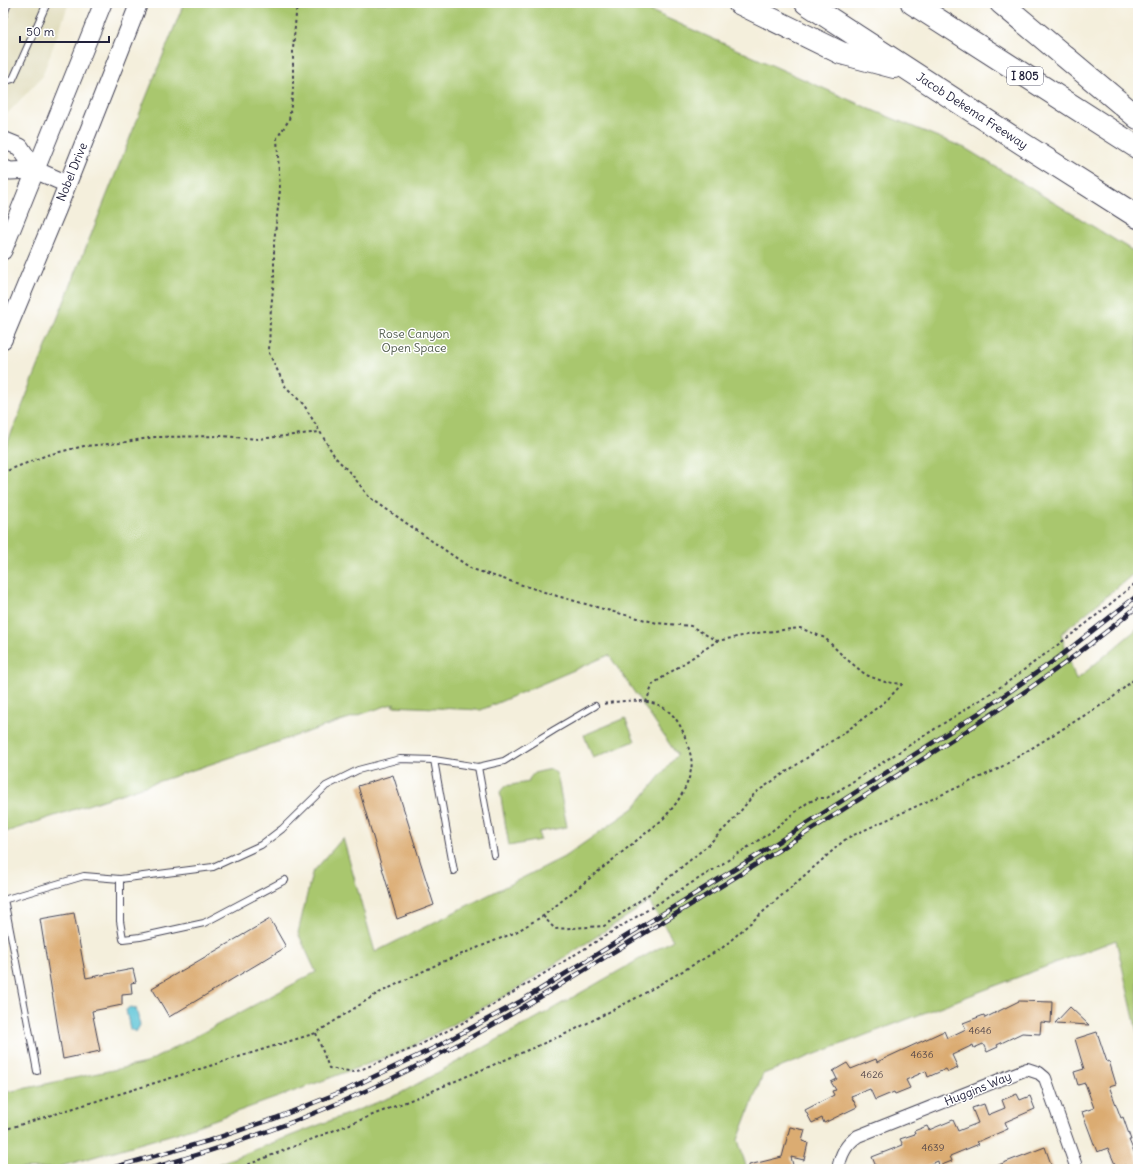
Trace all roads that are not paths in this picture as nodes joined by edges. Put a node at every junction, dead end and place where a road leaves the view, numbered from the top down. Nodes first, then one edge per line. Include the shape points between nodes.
1 (8, 3) edge
2 (48, 3) edge
3 (103, 3) edge
4 (139, 3) edge
5 (739, 3) edge
6 (806, 3) edge
7 (912, 3) edge
8 (1001, 3) edge
9 (3, 16) edge
10 (913, 72) junction
11 (3, 82) edge
12 (1138, 118) edge
13 (3, 140) edge
14 (1138, 148) edge
15 (3, 168) edge
16 (35, 170) junction
17 (68, 184) junction
18 (1138, 217) edge
19 (3, 251) edge
20 (3, 340) edge
21 (595, 706) road end
22 (434, 760) junction
23 (478, 767) junction
24 (494, 855) dead end
25 (454, 871) dead end
26 (120, 880) junction
27 (285, 880) dead end
28 (4, 899) edge
29 (38, 1071) dead end
30 (838, 1169) edge
31 (1077, 1169) edge

1 - 9 lane
2 - 11 lane via 13,79
3 - 16 main road
4 - 17 main road, Nobel Drive
5 - 10 highway via 841,53
6 - 10 highway, Jacob Dekema Freeway
7 - 14 highway, I 805
8 - 12 highway
10 - 18 highway, Jacob Dekema Freeway
13 - 16 main road via 20,147
15 - 16 main road via 10,171
16 - 17 main road
16 - 19 main road
17 - 20 main road, Nobel Drive
21 - 23 lane via 504,761
22 - 23 lane
22 - 25 lane
22 - 26 lane via 400,759 358,770 326,786 282,829 261,845 213,867
23 - 24 lane
26 - 27 lane via 120,921 123,939 204,923
26 - 28 lane via 84,876
28 - 29 lane
30 - 31 street, Huggins Way via 840,1158 850,1142 858,1136 1027,1069 1039,1072 1045,1078

